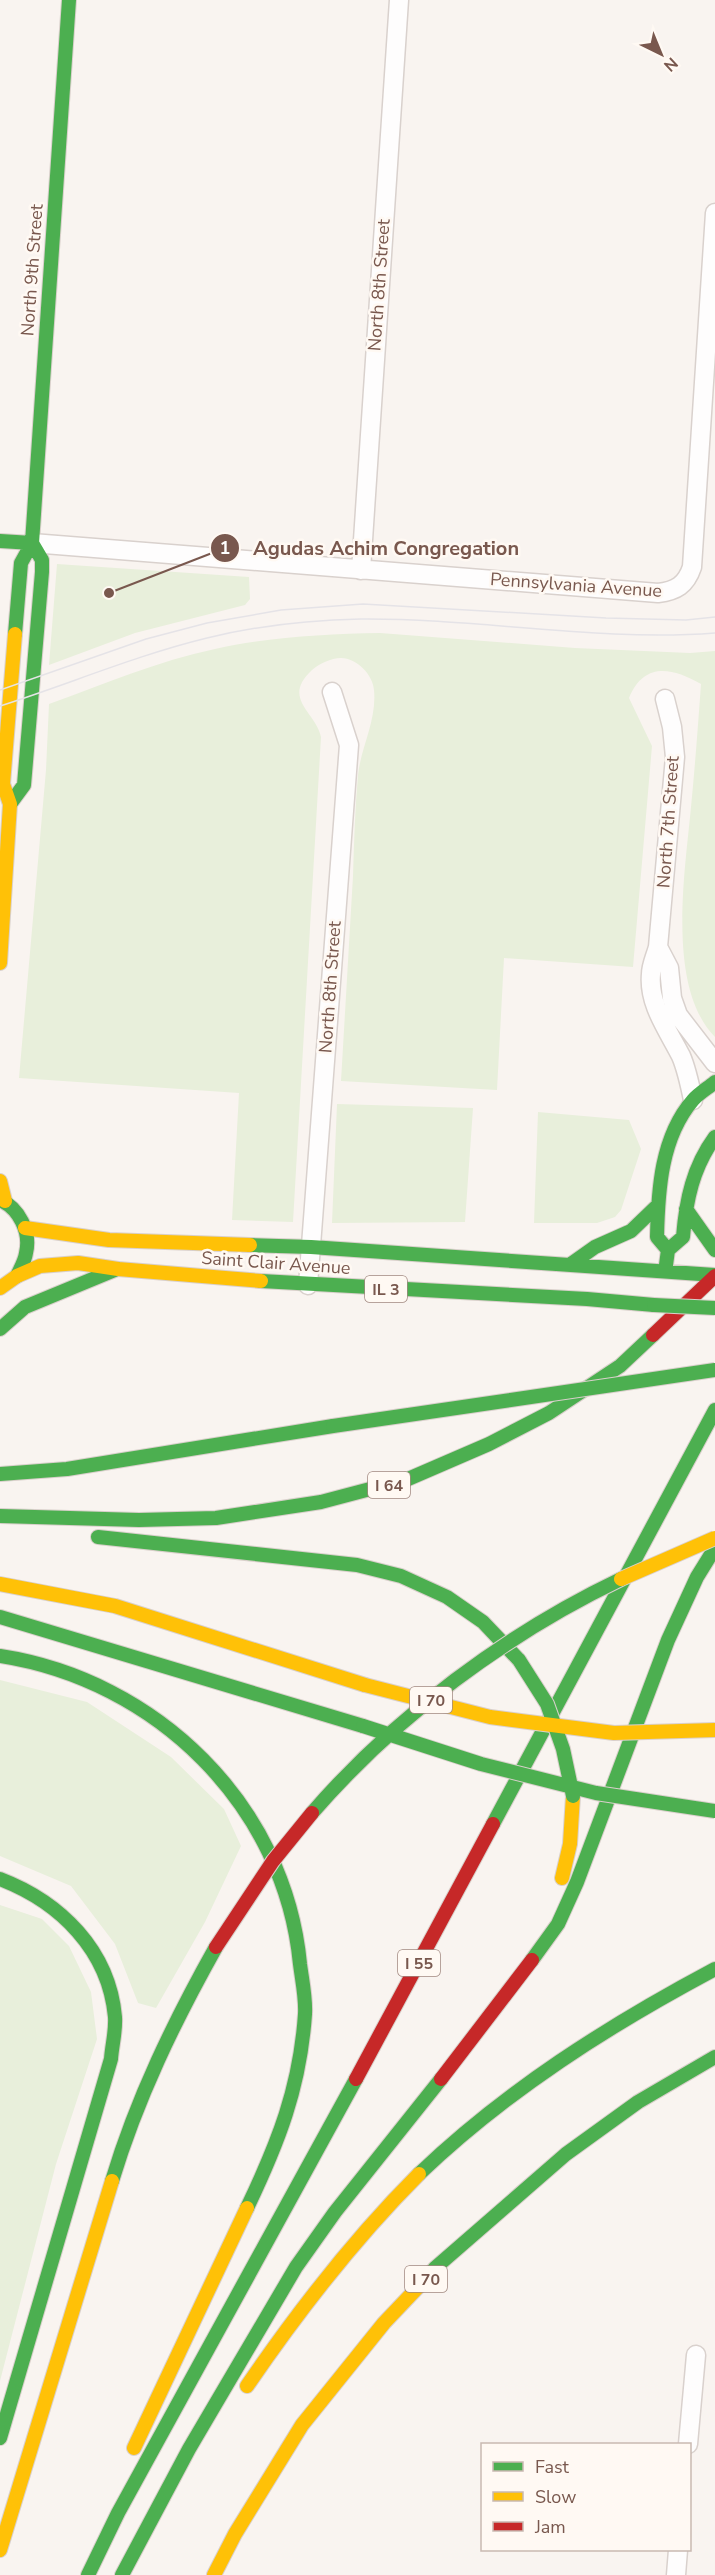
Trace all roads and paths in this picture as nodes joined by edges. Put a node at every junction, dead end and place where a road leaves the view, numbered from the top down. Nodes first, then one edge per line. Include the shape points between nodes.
1 (69, 0) edge
2 (399, 0) edge
3 (715, 213) edge
4 (0, 541) edge
5 (32, 543) junction
6 (361, 570) junction
7 (332, 692) dead end
8 (665, 699) dead end
9 (10, 804) junction
10 (658, 947) junction
11 (0, 963) edge
12 (715, 1063) edge
13 (715, 1082) edge
14 (693, 1100) junction
15 (715, 1137) edge
16 (0, 1181) edge
17 (2, 1201) edge
18 (657, 1206) junction
19 (686, 1209) junction
20 (25, 1228) junction
21 (311, 1247) junction
22 (668, 1250) junction
23 (715, 1250) edge
24 (571, 1264) junction
25 (118, 1269) junction
26 (665, 1270) junction
27 (715, 1275) edge
28 (17, 1276) junction
29 (308, 1285) junction
30 (0, 1288) edge
31 (587, 1299) junction
32 (712, 1307) edge
33 (0, 1329) edge
34 (715, 1370) edge
35 (715, 1410) edge
36 (0, 1474) edge
37 (0, 1516) edge
38 (0, 1522) edge
39 (45, 1532) dead end
40 (79, 1535) dead end
41 (715, 1538) edge
42 (715, 1548) edge
43 (0, 1584) edge
44 (0, 1617) edge
45 (0, 1656) edge
46 (715, 1730) edge
47 (715, 1811) edge
48 (0, 1879) edge
49 (532, 1960) junction
50 (715, 1969) edge
51 (715, 2057) edge
52 (696, 2355) dead end
53 (237, 2402) dead end
54 (0, 2438) edge
55 (688, 2443) edge
56 (118, 2513) junction
57 (0, 2550) edge
58 (678, 2551) edge
59 (88, 2575) edge
60 (122, 2575) edge
61 (214, 2575) edge
62 (676, 2575) edge

1 - 5 main road, North 9th Street
2 - 6 street, North 8th Street
3 - 6 street, Pennsylvania Avenue via 692,567 683,584 658,593
4 - 5 main road, Pennsylvania Avenue
5 - 6 street, Pennsylvania Avenue
5 - 9 main road, North 9th Street via 21,563 4,760 3,784
5 - 9 main road, North 9th Street via 42,560 39,614 24,785
7 - 21 street, North 8th Street via 349,745
8 - 10 street, North 7th Street via 675,757
9 - 11 main road, North 9th Street
10 - 12 street, North 7th Street via 669,968 678,1015
10 - 14 street, North 7th Street via 651,974 654,1001 688,1072
13 - 14 main road
14 - 18 main road via 661,1166
15 - 19 main road via 696,1168
16 - 17 main road
17 - 20 main road via 18,1214
18 - 22 main road via 657,1237
18 - 24 main road via 630,1234 597,1246
19 - 22 main road via 683,1237
19 - 23 main road
20 - 21 main road, Saint Clair Avenue via 109,1240
20 - 28 main road via 27,1250
21 - 24 main road, Saint Clair Avenue
21 - 29 street, North 8th Street
22 - 26 main road
24 - 26 main road, Saint Clair Avenue
25 - 28 main road, Saint Clair Avenue / IL 3 via 68,1264 40,1266
25 - 29 main road, Saint Clair Avenue / IL 3
25 - 33 main road via 26,1306
26 - 27 main road, Saint Clair Avenue
26 - 31 main road via 641,1285
26 - 32 main road via 680,1288
27 - 37 main road, I 64 via 620,1366 558,1407 489,1444 408,1479 321,1502 216,1518
28 - 30 main road, Saint Clair Avenue
29 - 31 main road, Saint Clair Avenue / IL 3
31 - 32 main road, Saint Clair Avenue / IL 3, bridge
34 - 36 main road, bridge via 67,1469
35 - 56 main road, I 55 via 321,2145
38 - 39 main road
40 - 49 main road, bridge via 357,1565 401,1576 447,1597 483,1622 519,1660 547,1704 564,1749 573,1796 570,1844 561,1884
41 - 57 main road, I 70, bridge via 605,1586 521,1633 424,1706 347,1777 282,1850 216,1947 174,2023 123,2145
42 - 49 main road via 697,1576 668,1640 572,1893 558,1924
43 - 46 main road, bridge via 116,1606 365,1685 490,1717 603,1731
44 - 47 main road, bridge via 481,1764 596,1793
45 - 56 main road via 74,1675 126,1699 205,1760 246,1809 275,1865 297,1929 305,2013 295,2088 275,2148 141,2428 127,2466
48 - 54 main road via 56,1908 84,1936 107,1978 115,2018 111,2059
49 - 60 main road via 296,2267 189,2449
50 - 53 main road via 575,2051 489,2112 432,2162 333,2268 288,2325
51 - 61 main road, I 70 via 638,2102 566,2154 435,2268 384,2323 302,2425
52 - 55 street
56 - 59 main road, I 55
58 - 62 street

